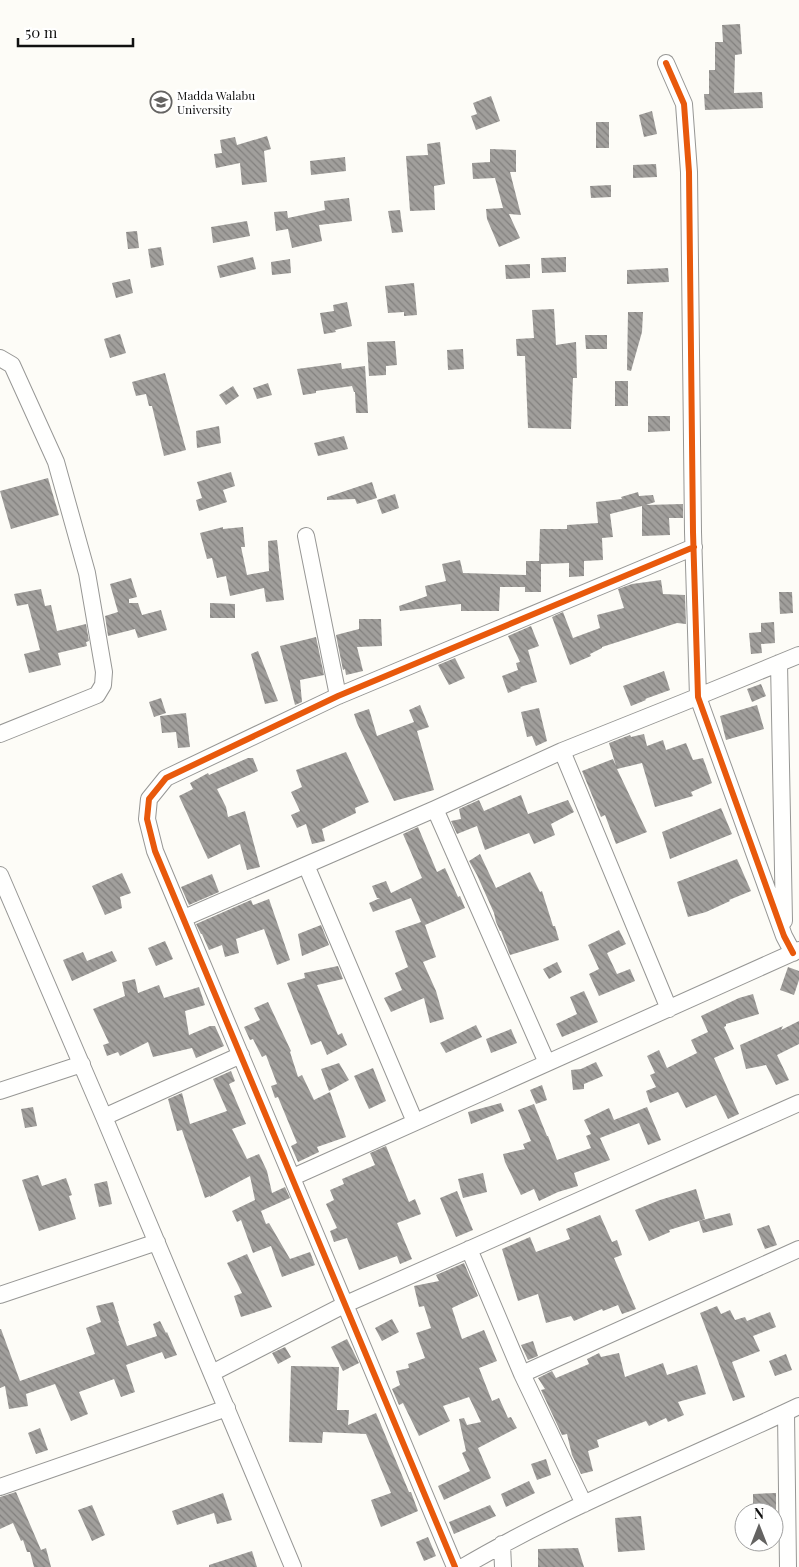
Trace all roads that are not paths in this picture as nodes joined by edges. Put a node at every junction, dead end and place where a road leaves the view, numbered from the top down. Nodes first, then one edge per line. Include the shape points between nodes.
1 (666, 63) dead end
2 (0, 358) edge
3 (306, 536) dead end
4 (694, 547) junction
5 (799, 655) edge
6 (780, 663) junction
7 (338, 696) junction
8 (698, 697) junction
9 (0, 734) edge
10 (562, 751) junction
11 (435, 808) junction
12 (306, 865) junction
13 (0, 875) edge
14 (6, 905) edge
15 (184, 918) junction
16 (784, 936) junction
17 (796, 952) edge
18 (669, 1009) junction
19 (241, 1055) junction
20 (547, 1063) junction
21 (82, 1064) junction
22 (0, 1091) edge
23 (799, 1103) edge
24 (104, 1117) junction
25 (415, 1122) junction
26 (293, 1177) junction
27 (157, 1242) junction
28 (799, 1249) edge
29 (469, 1250) junction
30 (0, 1295) edge
31 (346, 1304) junction
32 (212, 1373) junction
33 (522, 1374) junction
34 (227, 1408) junction
35 (792, 1410) edge
36 (0, 1487) edge
37 (584, 1504) junction
38 (502, 1544) junction
39 (293, 1567) edge
40 (455, 1567) edge
41 (464, 1567) edge
42 (503, 1567) edge
43 (788, 1567) edge

1 - 4 street via 684,104 690,172
2 - 9 street via 12,365 56,462 87,573 104,672 103,685 97,695
3 - 7 street
4 - 7 street
4 - 8 street
5 - 6 street
6 - 8 street
6 - 16 street
7 - 15 street via 166,778 149,799 147,820 156,852
8 - 10 street
8 - 16 street
10 - 11 street
10 - 18 street
11 - 12 street
11 - 20 street
12 - 15 street
12 - 25 street
13 - 14 street
14 - 21 street
15 - 19 street
16 - 17 street
17 - 18 street
18 - 20 street
19 - 24 street
19 - 26 street
20 - 25 street
21 - 22 street
21 - 24 street
23 - 29 street
24 - 27 street
25 - 26 street
26 - 31 street
27 - 30 street
27 - 32 street
28 - 33 street
29 - 31 street
29 - 33 street
31 - 32 street
31 - 40 street
32 - 34 street
33 - 37 street
34 - 36 street
34 - 39 street
35 - 37 street
35 - 43 street
37 - 38 street
38 - 41 street
38 - 42 street

